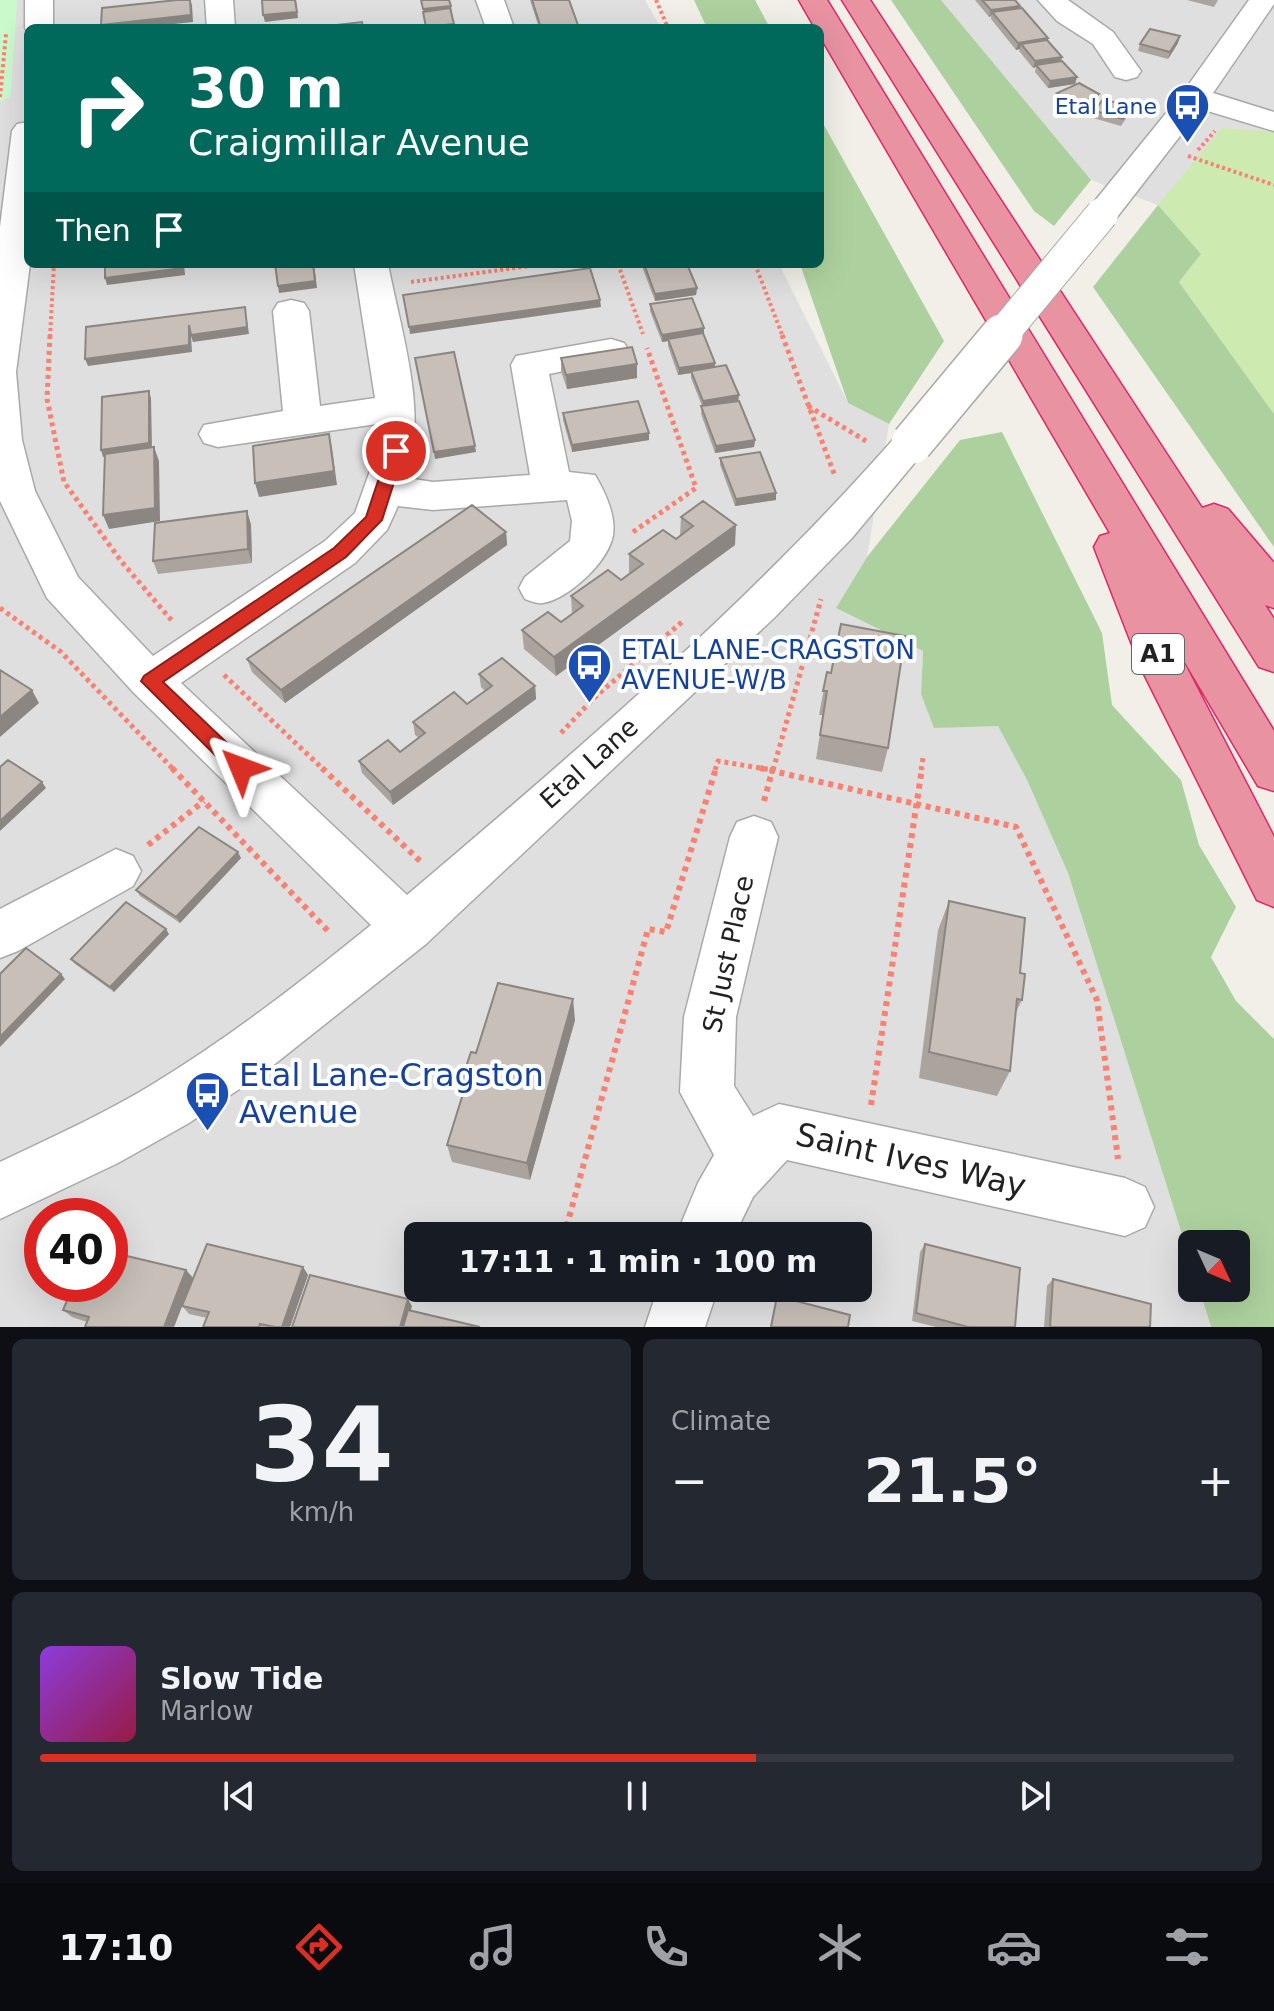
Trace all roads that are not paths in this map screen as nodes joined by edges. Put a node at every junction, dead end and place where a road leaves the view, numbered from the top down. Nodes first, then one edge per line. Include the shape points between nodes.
1 (39, 0) edge
2 (219, 0) edge
3 (490, 0) edge
4 (813, 0) edge
5 (856, 0) edge
6 (1052, 0) edge
7 (1263, 0) edge
8 (1132, 22) dead end
9 (39, 24) edge
10 (221, 24) edge
11 (499, 24) edge
12 (1091, 29) junction
13 (1126, 71) dead end
14 (1195, 97) junction
15 (16, 110) edge
16 (1274, 122) edge
17 (9, 215) edge
18 (373, 275) edge
19 (291, 311) dead end
20 (611, 351) edge
21 (0, 369) edge
22 (0, 376) edge
23 (396, 408) junction
24 (1118, 409) junction
25 (1061, 415) junction
26 (303, 422) junction
27 (218, 434) dead end
28 (567, 486) junction
29 (385, 490) junction
30 (17, 541) edge
31 (540, 588) dead end
32 (1274, 592) edge
33 (1274, 655) edge
34 (150, 681) junction
35 (1274, 772) edge
36 (754, 837) road end
37 (116, 871) road end
38 (1274, 885) edge
39 (408, 928) junction
40 (0, 935) edge
41 (746, 1156) junction
42 (0, 1191) edge
43 (1125, 1207) road end
44 (710, 1222) edge
45 (683, 1302) edge
46 (675, 1327) edge

1 - 9 street
2 - 10 street
3 - 11 street
4 - 25 highway, A1
5 - 24 highway
6 - 12 street
7 - 14 street, Etal Lane
8 - 12 street
12 - 13 street
14 - 16 street
14 - 39 street, Etal Lane, bridge via 1102,214 894,445 860,506 762,607
15 - 17 street
17 - 21 street
18 - 23 street
19 - 26 street
20 - 28 street via 529,365
22 - 30 street
23 - 26 street
23 - 29 street via 396,451
24 - 32 highway
24 - 33 highway
25 - 35 highway, A1
25 - 38 highway, A1 via 1163,668
26 - 27 street
28 - 29 street via 433,496
28 - 31 street via 594,521 591,541 571,567
29 - 34 street via 373,520 340,552
30 - 34 street
34 - 39 street
36 - 41 street, St Just Place via 710,1017 707,1092
37 - 40 street
39 - 42 street, Etal Lane via 191,1092
41 - 43 street, Saint Ives Way via 779,1131
41 - 44 street, Saint Ives Way
45 - 46 street

